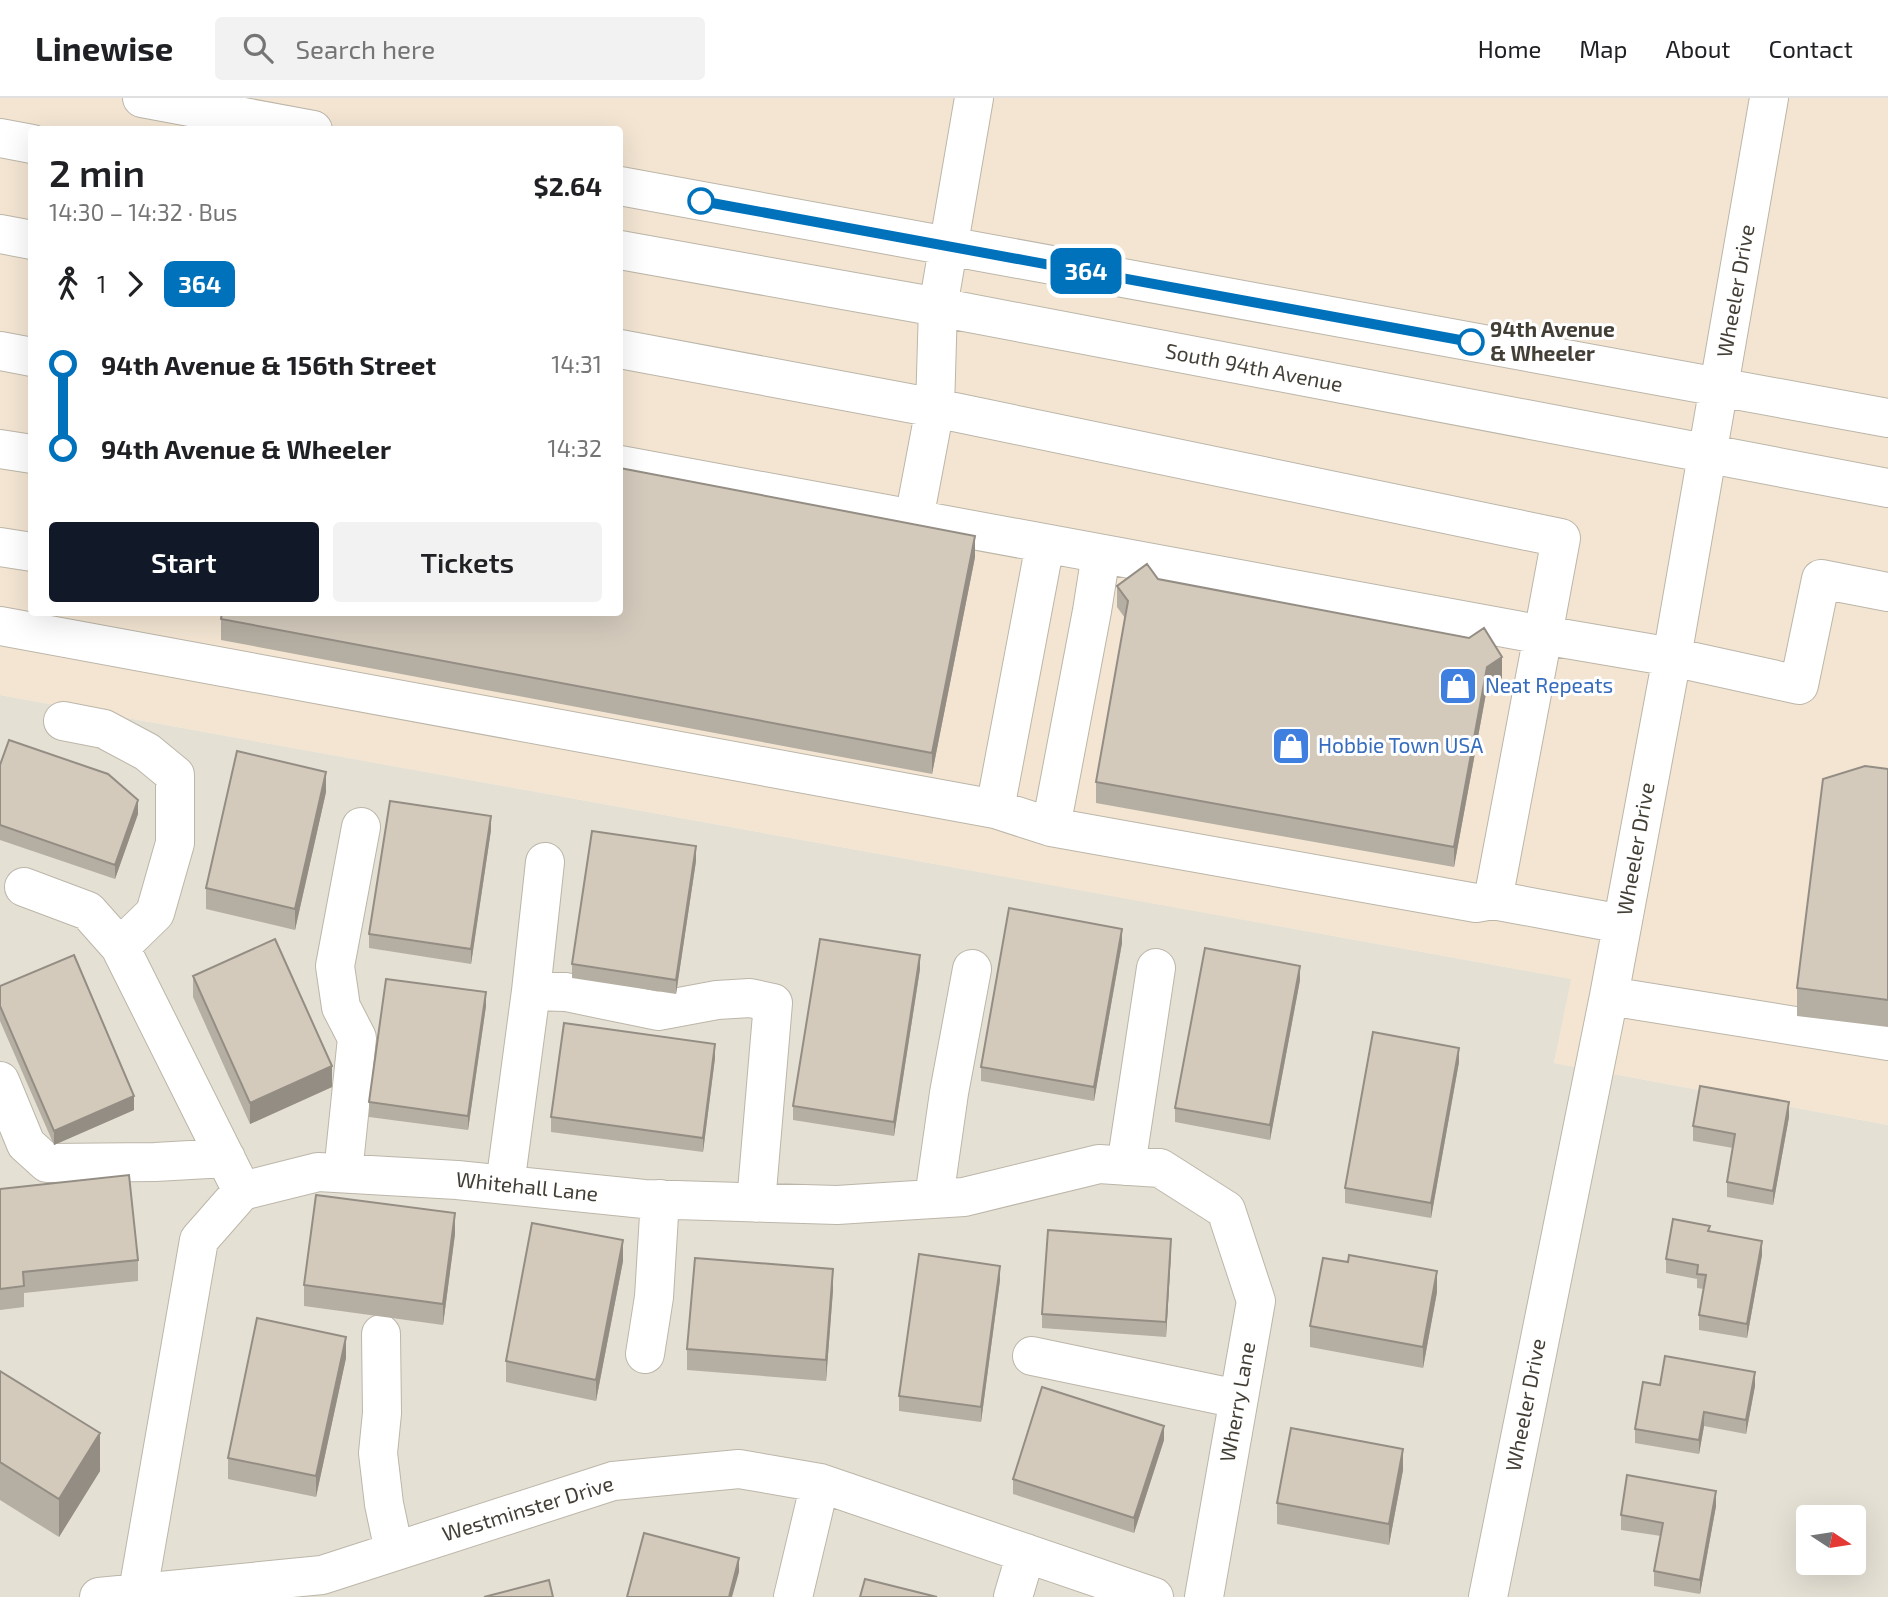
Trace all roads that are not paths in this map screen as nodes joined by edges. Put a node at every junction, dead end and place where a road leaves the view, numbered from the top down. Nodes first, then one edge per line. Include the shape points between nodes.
1 (142, 98) edge
2 (974, 98) edge
3 (1769, 98) edge
4 (292, 126) edge
5 (0, 138) edge
6 (28, 143) edge
7 (623, 187) edge
8 (0, 234) edge
9 (28, 239) edge
10 (948, 246) junction
11 (623, 251) edge
12 (938, 307) junction
13 (623, 350) edge
14 (0, 351) edge
15 (28, 356) edge
16 (1719, 387) junction
17 (934, 408) junction
18 (1888, 418) edge
19 (0, 449) edge
20 (28, 453) edge
21 (1707, 455) junction
22 (623, 466) edge
23 (1888, 488) edge
24 (914, 519) junction
25 (1045, 544) junction
26 (0, 547) edge
27 (28, 551) edge
28 (1101, 554) junction
29 (1888, 592) edge
30 (0, 626) edge
31 (1543, 635) junction
32 (1672, 657) junction
33 (63, 721) dead end
34 (995, 809) junction
35 (361, 827) dead end
36 (1051, 827) junction
37 (545, 862) dead end
38 (24, 887) dead end
39 (1493, 901) junction
40 (1622, 924) junction
41 (120, 947) junction
42 (1156, 968) dead end
43 (972, 969) dead end
44 (531, 991) junction
45 (1609, 996) junction
46 (1888, 1041) edge
47 (0, 1081) edge
48 (1126, 1166) junction
49 (343, 1173) junction
50 (234, 1174) junction
51 (505, 1185) junction
52 (934, 1198) junction
53 (660, 1199) junction
54 (757, 1203) junction
55 (1226, 1210) joint
56 (381, 1334) dead end
57 (645, 1354) dead end
58 (1032, 1356) dead end
59 (1238, 1399) junction
60 (820, 1483) junction
61 (394, 1551) junction
62 (1026, 1553) junction
63 (137, 1596) edge
64 (99, 1597) edge
65 (793, 1597) edge
66 (1013, 1597) edge
67 (1154, 1597) edge
68 (1204, 1597) edge
69 (1488, 1597) edge

1 - 4 street
2 - 10 street
3 - 16 street, Wheeler Drive
5 - 6 street
7 - 10 street
8 - 9 street
10 - 12 street
10 - 16 street
11 - 12 street, South 94th Avenue
12 - 17 street
12 - 21 street, South 94th Avenue
13 - 17 street
14 - 15 street
16 - 18 street
16 - 21 street, Wheeler Drive
17 - 24 street
17 - 31 street via 1562,538
19 - 20 street
21 - 23 street, South 94th Avenue
21 - 32 street, Wheeler Drive
22 - 24 street
24 - 25 street
25 - 28 street
25 - 34 street
26 - 27 street
28 - 31 street
28 - 36 street
29 - 32 street via 1822,579 1798,685
30 - 34 street
31 - 32 street
31 - 39 street
32 - 40 street, Wheeler Drive
33 - 41 street via 104,729 147,752 175,775 175,843 155,913
34 - 36 street
35 - 49 street via 335,966 341,1007 356,1038
36 - 39 street via 1476,903
37 - 44 street
38 - 41 street via 89,911
39 - 40 street
40 - 45 street, Wheeler Drive
41 - 50 street
42 - 48 street
43 - 52 street
44 - 51 street
44 - 54 street via 566,992 658,1011 717,1000 750,998 773,1003
45 - 46 street
45 - 69 street, Wheeler Drive
47 - 50 street, Whitehall Lane via 26,1144 47,1163 155,1162
48 - 52 street, Whitehall Lane via 1098,1164 964,1196
48 - 55 street, Whitehall Lane via 1160,1168
49 - 50 street, Whitehall Lane
49 - 51 street, Whitehall Lane
50 - 63 street via 199,1240
51 - 53 street, Whitehall Lane
52 - 54 street, Whitehall Lane via 837,1205
53 - 54 street, Whitehall Lane
53 - 57 street
55 - 59 street, Wherry Lane via 1256,1301
56 - 61 street via 378,1453
58 - 59 street
59 - 68 street, Wherry Lane
60 - 61 street, Westminster Drive via 739,1469 613,1481
60 - 62 street, Westminster Drive
60 - 65 street
61 - 63 street, Westminster Drive via 321,1574
62 - 66 street
62 - 67 street, Westminster Drive
63 - 64 street, Westminster Drive

